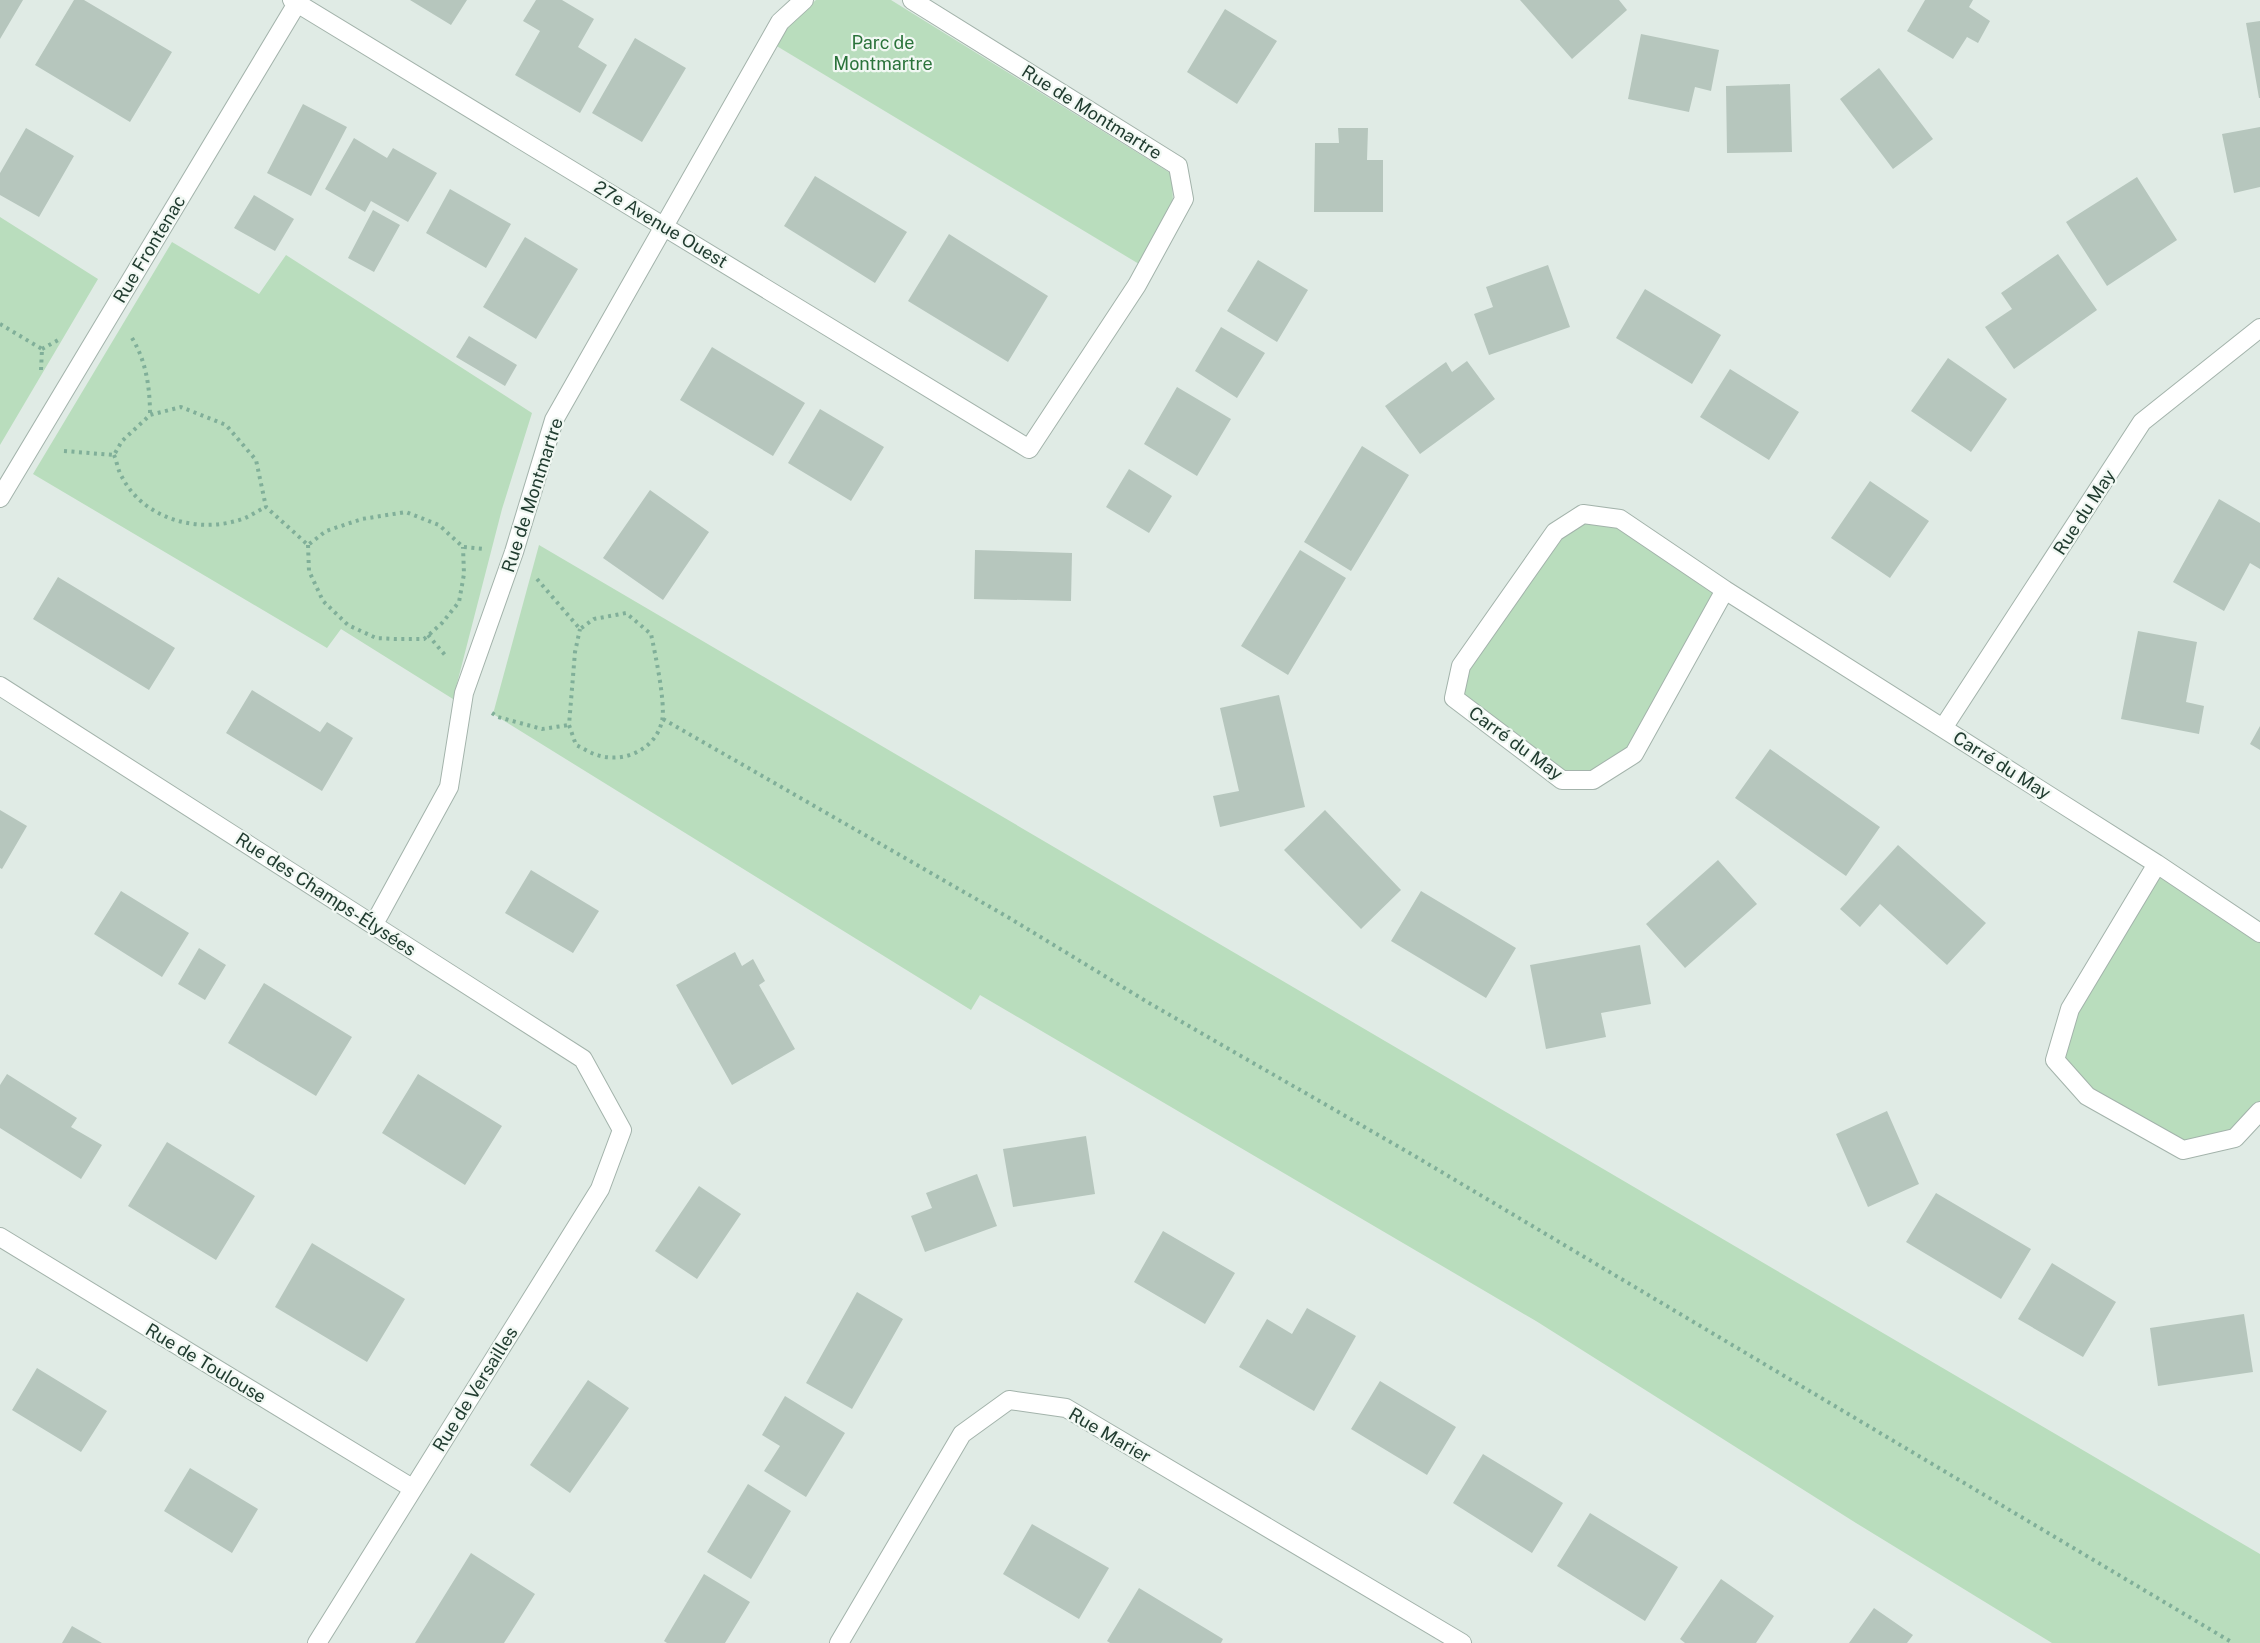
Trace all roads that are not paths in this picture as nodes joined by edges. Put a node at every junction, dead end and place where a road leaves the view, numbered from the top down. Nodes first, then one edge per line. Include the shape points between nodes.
1 (804, 0) edge
2 (912, 0) edge
3 (296, 1) edge
4 (663, 226) junction
5 (2260, 328) edge
6 (1029, 449) joint
7 (0, 498) edge
8 (1725, 590) junction
9 (0, 686) edge
10 (1943, 728) junction
11 (2157, 864) junction
12 (374, 924) junction
13 (2260, 933) edge
14 (2260, 1111) edge
15 (622, 1130) joint
16 (0, 1237) edge
17 (412, 1488) junction
18 (317, 1643) edge
19 (839, 1643) edge
20 (1462, 1643) edge

1 - 4 street, Rue de Montmartre via 780,22
2 - 6 street, Rue de Montmartre via 1178,166 1184,200 1137,285
3 - 4 street, 27e Avenue Ouest
3 - 7 street, Rue Frontenac
4 - 6 street, 27e Avenue Ouest
4 - 12 street, Rue de Montmartre via 554,420 514,552 464,693 449,787
5 - 10 street, Rue du May via 2142,422
8 - 8 street, Carré du May via 1620,519 1583,514 1556,532 1461,666 1455,698 1562,780 1593,780 1634,754
8 - 10 street, Carré du May
9 - 12 street, Rue des Champs-Élysées
10 - 11 street, Carré du May
11 - 13 street, Carré du May
11 - 14 street via 2070,1008 2055,1060 2087,1096 2183,1150 2235,1138
12 - 15 street, Rue des Champs-Élysées via 583,1059
15 - 17 street, Rue de Versailles via 600,1189
16 - 17 street, Rue de Toulouse
17 - 18 street, Rue de Versailles
19 - 20 street, Rue Marier via 962,1434 1009,1400 1066,1408

